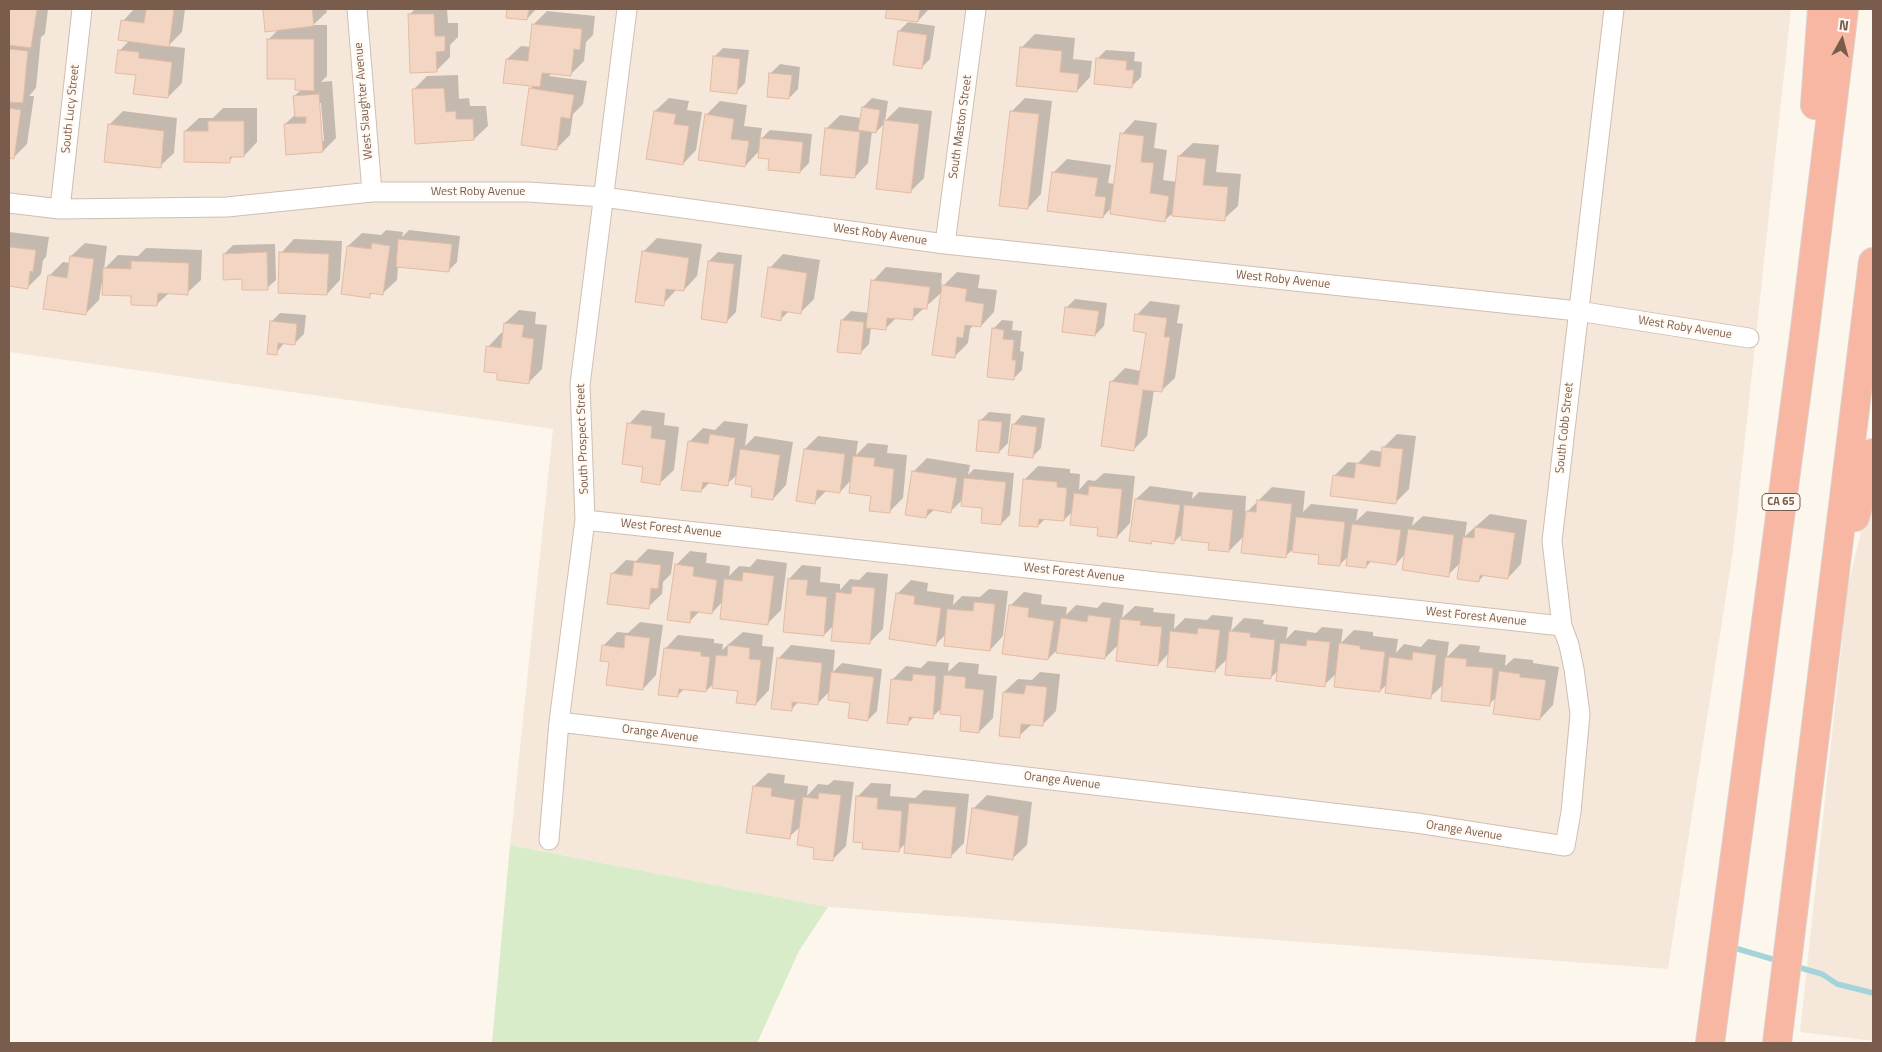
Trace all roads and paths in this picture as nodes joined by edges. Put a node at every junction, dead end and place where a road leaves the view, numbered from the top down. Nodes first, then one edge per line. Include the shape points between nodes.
1 (82, 9) edge
2 (357, 9) edge
3 (627, 9) edge
4 (976, 9) edge
5 (1614, 9) edge
6 (1822, 9) edge
7 (1844, 9) edge
8 (372, 192) junction
9 (603, 197) junction
10 (9, 203) edge
11 (60, 209) junction
12 (945, 244) junction
13 (1873, 262) edge
14 (1578, 311) junction
15 (1805, 329) junction
16 (1749, 338) dead end
17 (1873, 453) edge
18 (585, 520) junction
19 (1831, 600) junction
20 (1562, 626) junction
21 (558, 722) junction
22 (548, 840) dead end
23 (1565, 846) joint
24 (1710, 1043) edge
25 (1777, 1043) edge

1 - 11 street, South Lucy Street
2 - 8 street, West Slaughter Avenue
3 - 9 street, South Prospect Street
4 - 12 street, South Maston Street
5 - 14 street, South Cobb Street
6 - 15 highway via 1809,186
7 - 15 highway, CA 65
8 - 9 street, West Roby Avenue via 528,192
8 - 11 street, West Roby Avenue via 227,207
9 - 12 street, West Roby Avenue
9 - 18 street, South Prospect Street via 580,385
10 - 11 street, West Roby Avenue
12 - 14 street, West Roby Avenue
13 - 19 highway
14 - 16 street, West Roby Avenue
14 - 20 street, South Cobb Street via 1552,541
15 - 24 highway, CA 65
17 - 19 highway
18 - 20 street, West Forest Avenue
18 - 21 street, South Prospect Street
19 - 25 highway
20 - 23 street, South Cobb Street via 1574,669 1580,714
21 - 22 street, South Prospect Street
21 - 23 street, Orange Avenue via 1417,823

